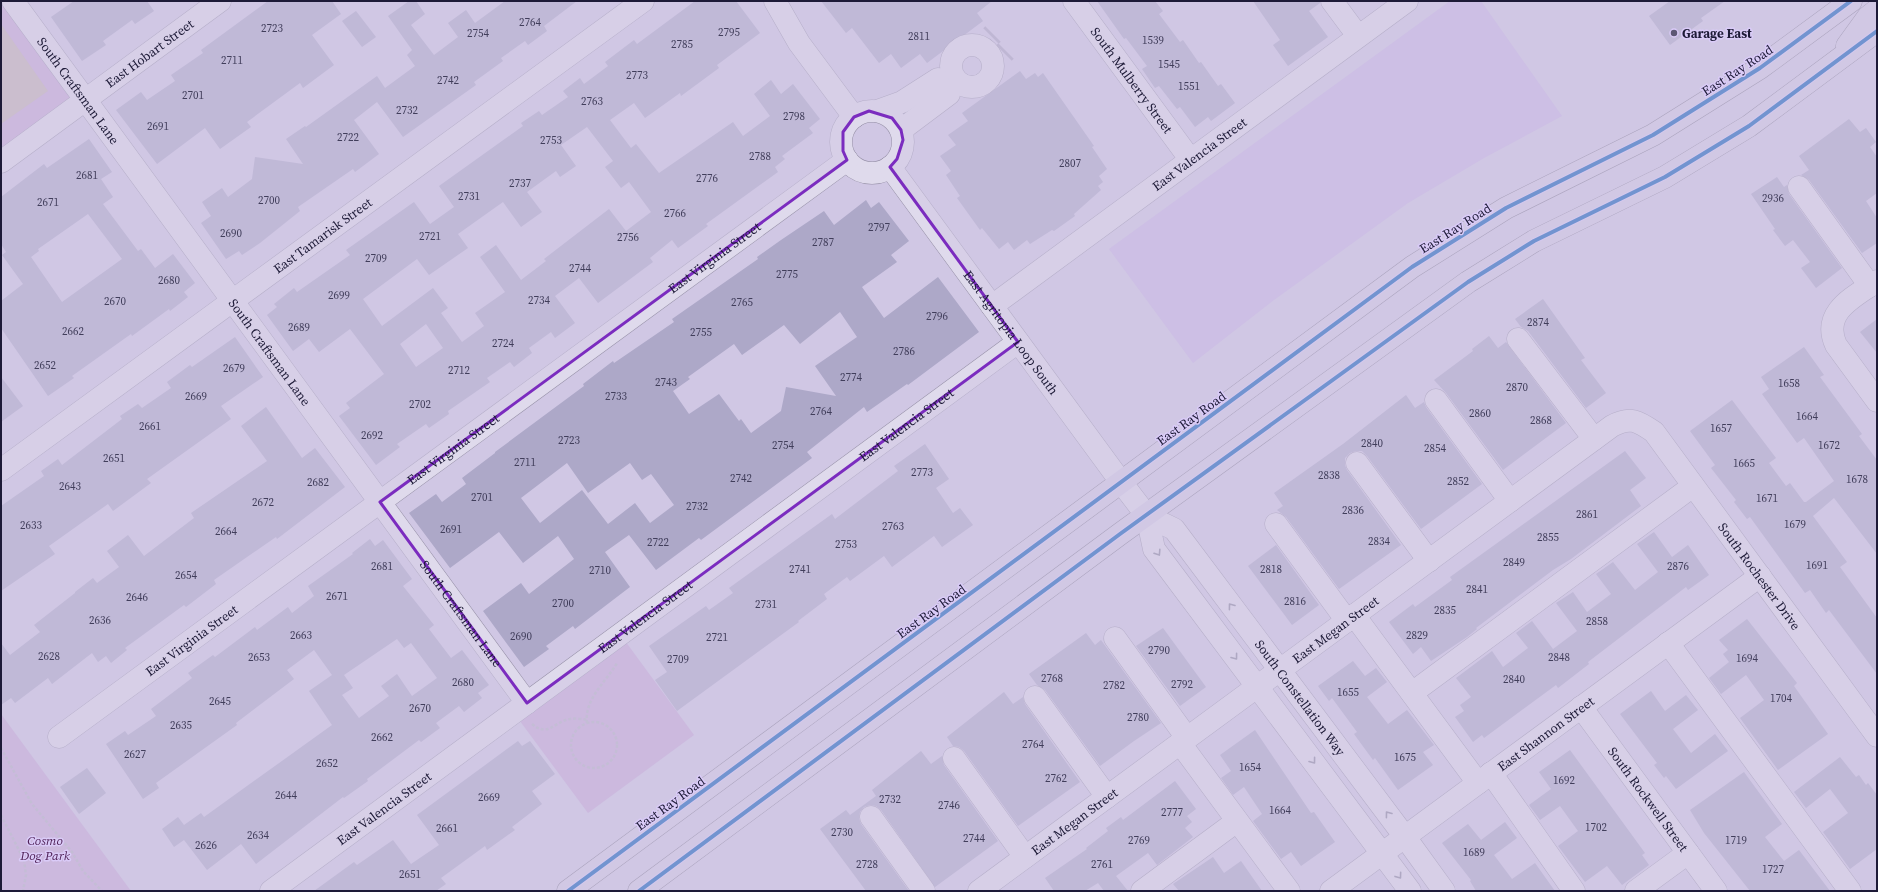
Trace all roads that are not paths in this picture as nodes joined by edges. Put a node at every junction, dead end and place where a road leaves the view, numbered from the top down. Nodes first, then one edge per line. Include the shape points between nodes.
1 (13, 1) edge
2 (220, 1) edge
3 (643, 1) edge
4 (774, 1) edge
5 (1074, 1) edge
6 (1332, 1) edge
7 (1407, 1) edge
8 (1851, 1) edge
9 (1877, 10) edge
10 (1877, 31) edge
11 (1358, 36) junction
12 (1836, 62) junction
13 (944, 86) junction
14 (86, 99) junction
15 (877, 111) junction
16 (854, 117) junction
17 (901, 130) junction
18 (1190, 159) junction
19 (847, 160) junction
20 (1, 162) edge
21 (890, 166) junction
22 (1799, 187) dead end
23 (1873, 284) edge
24 (232, 300) junction
25 (992, 306) junction
26 (1518, 339) dead end
27 (1018, 342) junction
28 (1436, 400) dead end
29 (1877, 401) edge
30 (1638, 422) joint
31 (1594, 439) junction
32 (1357, 463) dead end
33 (1, 470) edge
34 (1693, 486) junction
35 (1127, 490) junction
36 (1510, 501) junction
37 (380, 502) junction
38 (1147, 516) junction
39 (1276, 524) dead end
40 (1429, 561) junction
41 (1760, 576) junction
42 (1351, 618) junction
43 (1115, 638) dead end
44 (1668, 643) junction
45 (1279, 670) junction
46 (1258, 686) junction
47 (1412, 693) junction
48 (1035, 697) dead end
49 (524, 705) junction
50 (1581, 707) junction
51 (1877, 736) edge
52 (59, 737) dead end
53 (1184, 741) junction
54 (954, 758) dead end
55 (1485, 778) junction
56 (1107, 797) junction
57 (871, 817) dead end
58 (1237, 820) junction
59 (1405, 836) junction
60 (1382, 853) junction
61 (1688, 853) junction
62 (1025, 857) junction
63 (271, 891) edge
64 (568, 891) edge
65 (639, 891) edge
66 (924, 891) edge
67 (979, 891) edge
68 (1142, 891) edge
69 (1289, 891) edge
70 (1331, 891) edge
71 (1410, 891) edge
72 (1444, 891) edge
73 (1574, 891) edge
74 (1636, 891) edge
75 (1716, 891) edge
76 (1850, 891) edge

1 - 14 street, South Craftsman Lane
2 - 14 street, East Hobart Street
3 - 24 street, East Tamarisk Street
4 - 16 street via 799,43
5 - 18 street, South Mulberry Street
6 - 11 street
7 - 11 street, East Valencia Street
8 - 35 main road, East Ray Road via 1760,68 1654,135 1506,208 1412,267
9 - 12 main road via 1868,17
10 - 12 main road
11 - 18 street, East Valencia Street
12 - 38 main road via 1749,126 1665,177 1534,241 1468,282
13 - 13 street via 951,61 958,49 972,44 991,48 992,74 983,85
13 - 15 street
13 - 17 street
14 - 20 street, East Hobart Street
14 - 24 street, South Craftsman Lane
15 - 16 street via 869,111
15 - 17 street via 892,118
16 - 19 street via 847,124 841,142
17 - 21 street via 902,150
18 - 25 street, East Valencia Street
19 - 21 street via 858,169 872,173
19 - 37 street, East Virginia Street
21 - 25 street, East Agritopia Loop South
22 - 23 street
23 - 29 street via 1840,309 1832,325 1836,345
24 - 33 street, East Tamarisk Street
24 - 37 street, South Craftsman Lane
25 - 27 street, East Agritopia Loop South
26 - 31 street
27 - 35 street, East Agritopia Loop South
27 - 49 street, East Valencia Street
28 - 36 street
30 - 31 street, East Megan Street via 1621,422
30 - 34 street, South Rochester Drive via 1654,432
31 - 36 street, East Megan Street
32 - 40 street
34 - 41 street, South Rochester Drive
34 - 47 street
35 - 38 street, South Constellation Way
35 - 64 main road, East Ray Road
36 - 40 street, East Megan Street
37 - 49 street, South Craftsman Lane
37 - 52 street, East Virginia Street
45 -> 38 street, South Constellation Way via 1174,529
38 -> 46 street, South Constellation Way via 1154,549
38 - 65 main road
39 - 42 street
40 - 42 street, East Megan Street
41 - 44 street, East Shannon Street
41 - 51 street, South Rochester Drive
42 - 45 street, East Megan Street
42 - 47 street
43 - 53 street
44 - 50 street, East Shannon Street
44 - 76 street
45 - 46 street, East Megan Street
59 -> 45 street, South Constellation Way
46 - 53 street, East Megan Street
46 -> 60 street, South Constellation Way
47 - 55 street
48 - 56 street
49 - 63 street, East Valencia Street
50 - 55 street, East Shannon Street
50 - 61 street, South Rockwell Street
53 - 56 street, East Megan Street
53 - 58 street
54 - 62 street
55 - 59 street, East Shannon Street
55 - 73 street
56 - 62 street, East Megan Street
57 - 66 street
58 - 68 street
58 - 69 street
59 - 60 street, East Shannon Street
59 - 72 street, South Constellation Way
60 - 70 street, East Shannon Street
60 -> 71 street, South Constellation Way
61 - 74 street
61 - 75 street, South Rockwell Street
62 - 67 street, East Megan Street

